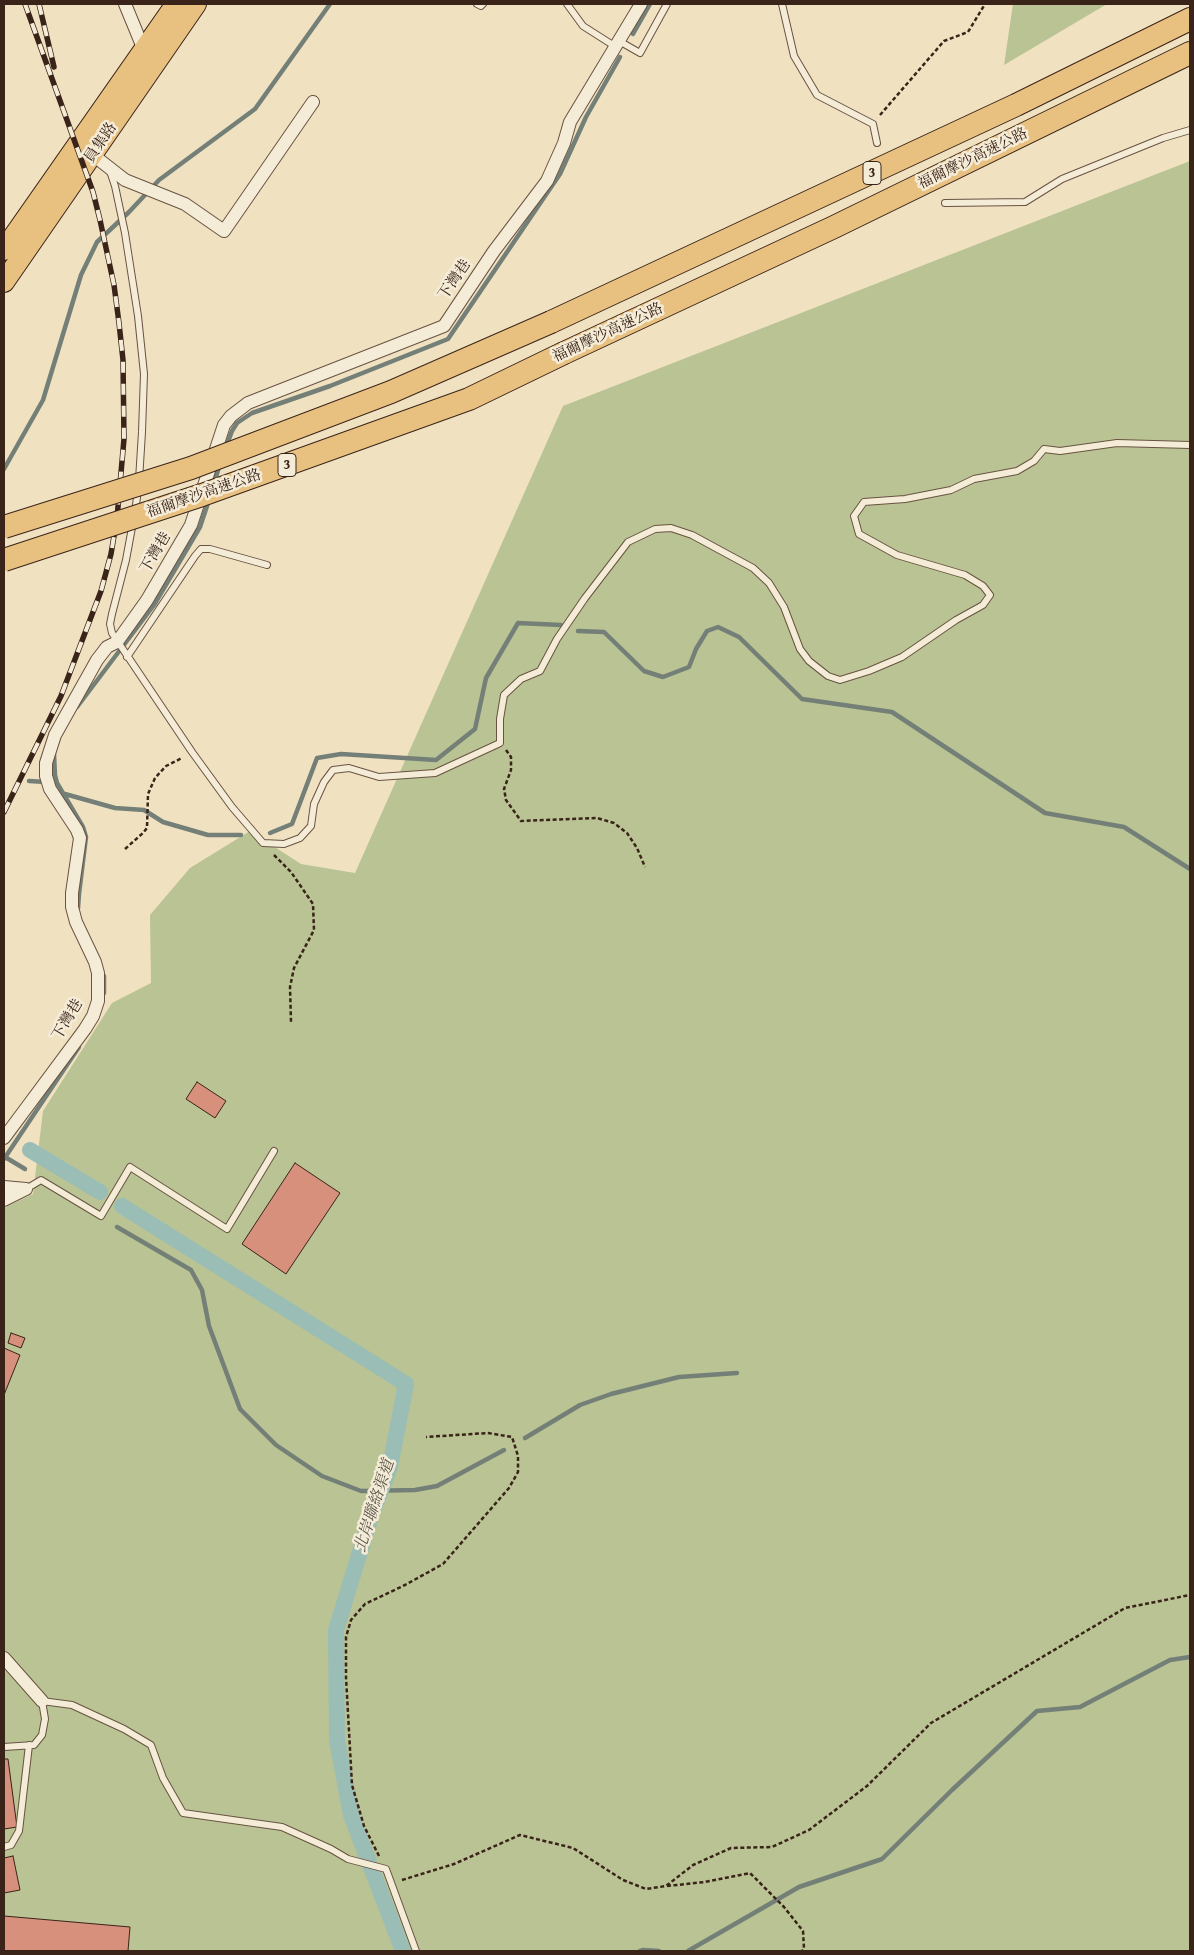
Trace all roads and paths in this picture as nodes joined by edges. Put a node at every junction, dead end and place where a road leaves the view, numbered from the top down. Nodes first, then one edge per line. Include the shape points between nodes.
1 (125, 4) edge
2 (176, 4) edge
3 (196, 4) edge
4 (477, 4) edge
5 (483, 4) edge
6 (567, 4) edge
7 (641, 4) edge
8 (667, 4) edge
9 (782, 4) edge
10 (985, 4) edge
11 (1190, 20) edge
12 (617, 44) junction
13 (1190, 53) edge
14 (150, 55) junction
15 (313, 102) dead end
16 (873, 124) junction
17 (1190, 130) edge
18 (877, 144) dead end
19 (101, 161) junction
20 (945, 203) dead end
21 (4, 250) edge
22 (4, 282) edge
23 (1190, 445) edge
24 (4, 526) edge
25 (4, 560) edge
26 (267, 565) dead end
27 (117, 642) junction
28 (127, 657) junction
29 (500, 743) junction
30 (192, 752) junction
31 (263, 843) junction
32 (125, 849) dead end
33 (645, 866) dead end
34 (291, 1022) dead end
35 (4, 1138) edge
36 (274, 1151) dead end
37 (4, 1187) edge
38 (26, 1189) junction
39 (4, 1200) edge
40 (426, 1437) dead end
41 (1190, 1595) edge
42 (4, 1658) edge
43 (42, 1701) junction
44 (29, 1745) junction
45 (4, 1747) edge
46 (4, 1847) edge
47 (386, 1869) junction
48 (391, 1884) junction
49 (666, 1886) junction
50 (416, 1951) edge
51 (802, 1951) edge

1 - 14 street
2 - 14 main road, 員集路
3 - 14 main road, 員集路
4 - 5 lane
6 - 12 lane via 583,26
7 - 12 street, 下灣巷
8 - 12 lane via 640,53
9 - 16 lane via 794,56 817,95
10 - 16 path via 968,32 944,41
11 - 24 highway, 福爾摩沙高速公路 / 3, bridge via 552,322 391,392 191,468
12 - 27 street, 下灣巷 via 570,122 547,181 494,251 444,326 248,403 231,416 218,437 191,525 147,600
13 - 25 highway, 福爾摩沙高速公路 / 3, bridge via 469,399 202,495
14 - 19 main road, 員集路
14 - 21 main road, 員集路
15 - 19 street via 224,231 185,204 125,180
16 - 18 lane
17 - 20 lane via 1062,179 1024,202
19 - 22 main road, 員集路
19 - 27 lane via 119,204 125,233 144,374 138,496 110,624
23 - 29 lane via 1117,443 1060,451 1044,449 1034,461 1017,471 974,479 951,490 905,499 864,502 854,516 859,534 897,555 965,576 983,586 990,595 983,605 902,657 840,680 828,676 800,650 779,599 769,583 753,568 672,528 655,529 628,542 563,630 540,670 521,679 504,695
26 - 28 lane via 210,549 201,550
27 - 28 lane
27 - 35 street, 下灣巷 via 97,660 55,735 46,763 50,789 80,838 72,907 98,973 98,1001 85,1029
28 - 30 lane
29 - 31 lane via 435,773 379,777 349,768 333,770 314,804 311,826 300,838 284,844
29 - 33 path via 511,757 511,770 504,789 506,800 521,822 597,818 614,823 627,833
30 - 31 lane
30 - 32 path via 166,766 155,778 148,794 147,828
31 - 34 path via 291,872 313,904 314,930 294,968 290,987
36 - 38 lane via 227,1229 130,1167 101,1216 41,1180
37 - 38 street
38 - 39 street
40 - 47 path via 488,1433 512,1438 519,1464 509,1488 443,1564 365,1604 352,1620 346,1637 352,1785 364,1826
41 - 49 path via 1126,1608 931,1723 867,1786 809,1830 772,1847 731,1848 692,1865
42 - 43 street
43 - 44 lane via 45,1720 42,1735 34,1745
43 - 47 lane via 72,1705 151,1745 183,1813 282,1826 348,1859
44 - 45 lane
44 - 46 lane via 19,1830 12,1845
47 - 48 lane
48 - 49 path via 454,1864 520,1835 573,1848 623,1880 646,1889
48 - 50 lane
49 - 51 path via 750,1873 803,1931

